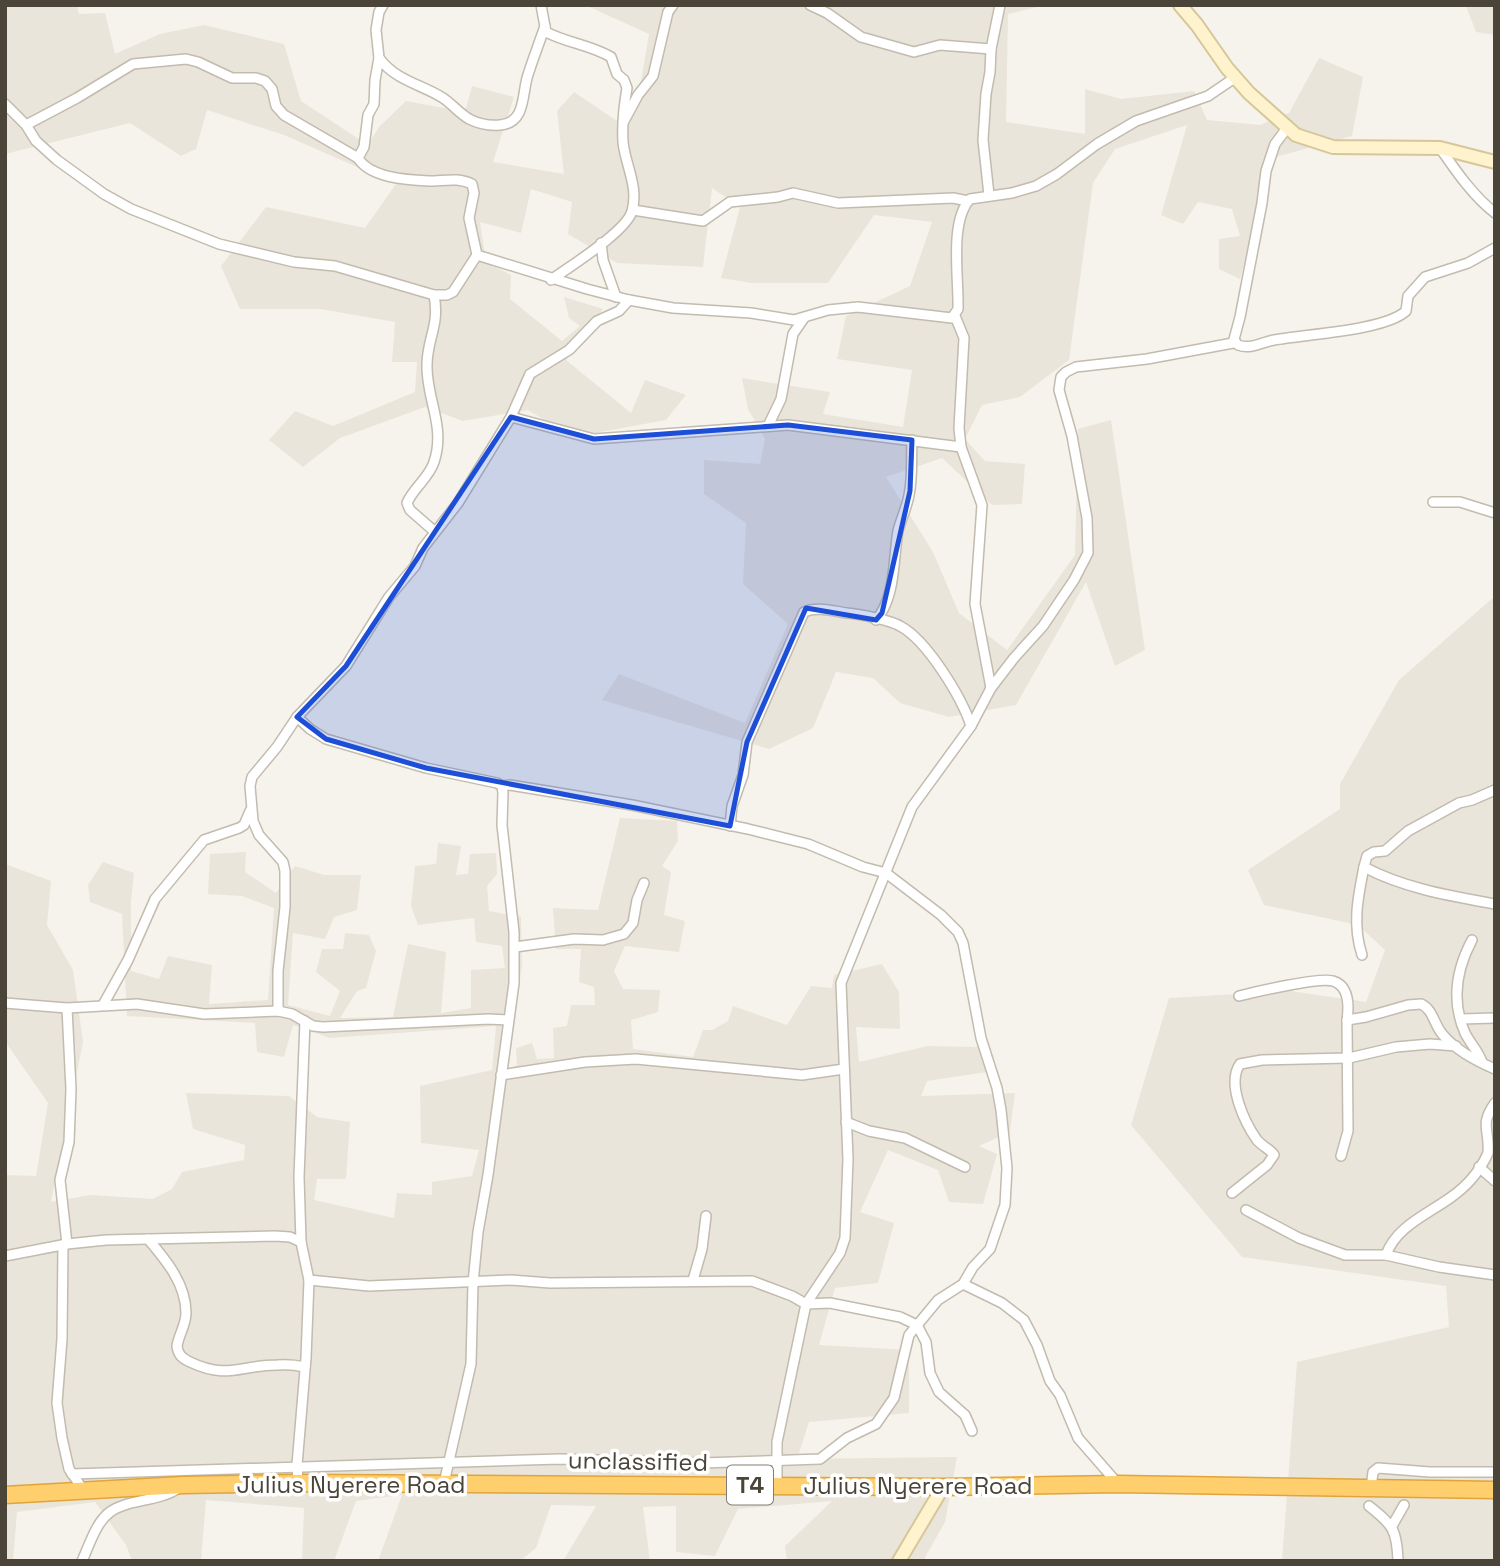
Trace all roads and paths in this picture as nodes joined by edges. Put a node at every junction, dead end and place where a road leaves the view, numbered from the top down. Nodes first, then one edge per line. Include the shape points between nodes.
1 (383, 5) edge
2 (541, 5) edge
3 (673, 5) edge
4 (810, 5) edge
5 (1000, 5) edge
6 (1180, 5) edge
7 (545, 26) junction
8 (991, 49) junction
9 (379, 58) junction
10 (1236, 77) junction
11 (5, 104) edge
12 (624, 121) junction
13 (26, 125) junction
14 (1287, 128) junction
15 (1440, 148) junction
16 (358, 158) junction
17 (1495, 162) edge
18 (989, 195) junction
19 (968, 201) junction
20 (633, 210) junction
21 (1495, 213) edge
22 (601, 243) junction
23 (1495, 248) edge
24 (477, 255) junction
25 (551, 280) junction
26 (434, 295) junction
27 (616, 297) junction
28 (628, 300) junction
29 (956, 316) junction
30 (804, 318) junction
31 (1234, 340) junction
32 (511, 417) junction
33 (768, 426) junction
34 (912, 440) junction
35 (961, 447) junction
36 (1433, 502) dead end
37 (1495, 513) edge
38 (434, 531) junction
39 (876, 620) junction
40 (991, 688) junction
41 (297, 717) junction
42 (971, 726) junction
43 (502, 786) junction
44 (1495, 790) edge
45 (251, 809) junction
46 (730, 825) junction
47 (1364, 867) junction
48 (886, 873) junction
49 (644, 883) dead end
50 (1495, 904) edge
51 (1472, 940) dead end
52 (514, 947) junction
53 (1362, 955) dead end
54 (1239, 996) dead end
55 (5, 1003) edge
56 (103, 1005) junction
57 (67, 1008) junction
58 (278, 1011) junction
59 (1495, 1018) edge
60 (1461, 1019) junction
61 (508, 1020) junction
62 (1347, 1020) junction
63 (304, 1021) junction
64 (1456, 1046) junction
65 (1349, 1058) junction
66 (1483, 1064) junction
67 (844, 1069) junction
68 (1495, 1069) edge
69 (501, 1075) junction
70 (1495, 1103) edge
71 (846, 1122) junction
72 (1341, 1156) dead end
73 (965, 1167) dead end
74 (1479, 1167) junction
75 (1495, 1181) edge
76 (1232, 1193) dead end
77 (1247, 1210) dead end
78 (706, 1216) dead end
79 (301, 1236) junction
80 (148, 1239) junction
81 (65, 1244) junction
82 (1386, 1255) junction
83 (5, 1256) edge
84 (1495, 1275) edge
85 (309, 1280) junction
86 (693, 1280) junction
87 (473, 1283) junction
88 (963, 1284) junction
89 (806, 1304) junction
90 (917, 1325) junction
91 (305, 1367) junction
92 (972, 1431) dead end
93 (776, 1460) junction
94 (448, 1462) junction
95 (297, 1465) junction
96 (1495, 1472) edge
97 (72, 1474) junction
98 (298, 1483) junction
99 (444, 1483) junction
100 (1118, 1484) junction
101 (184, 1485) junction
102 (778, 1485) junction
103 (943, 1487) junction
104 (1371, 1488) junction
105 (84, 1490) junction
106 (1495, 1490) edge
107 (5, 1495) edge
108 (1404, 1505) dead end
109 (1369, 1506) dead end
110 (1392, 1526) junction
111 (82, 1561) edge
112 (899, 1561) edge
113 (1398, 1561) edge

1 - 9 street via 376,30
2 - 7 street
3 - 12 street via 653,76
4 - 8 street via 861,37 914,52 940,45
5 - 8 street
6 - 10 street
7 - 9 street via 522,108 508,124 470,120 441,97 388,70
7 - 12 street via 546,32 611,57 626,88
8 - 18 street via 984,140
9 - 16 street via 374,104
10 - 14 street
10 - 18 street via 1208,96 1136,121 1036,186
11 - 13 street
12 - 20 street
13 - 16 street via 133,64 186,59 232,78 265,81 284,115
13 - 26 street via 57,160 131,209 219,244 335,267
14 - 15 street via 1308,141 1333,147
14 - 31 street via 1275,144 1266,171
15 - 17 street
15 - 21 street via 1479,201
16 - 24 street via 372,170 394,177 472,184 469,218
18 - 19 street
19 - 20 street via 838,203 793,193 730,202 703,221
19 - 29 street via 957,226
20 - 22 street
22 - 25 street
22 - 27 street
23 - 31 street via 1468,263 1425,277 1408,296 1406,311 1392,319 1250,346
24 - 25 street
24 - 26 street via 453,292
25 - 27 street
26 - 38 street via 436,322 427,363 438,417 437,448 430,471 407,503
27 - 28 street
28 - 30 street via 785,320
28 - 32 street via 619,312 597,321 569,349 530,374
29 - 30 street via 948,319 859,307
29 - 35 street via 964,338
30 - 33 street via 793,334 780,399
31 - 40 street via 1230,345 1187,353 1076,367 1061,377 1059,396 1072,436 1087,518 1088,553 1043,626
32 - 33 street via 594,439
32 - 38 street via 458,503
33 - 34 street
34 - 35 street
34 - 39 street via 910,491 898,529 886,603
35 - 40 street via 982,505 975,604
36 - 37 street via 1460,502
38 - 41 street via 346,666
39 - 42 street via 903,627 932,656 965,708
39 - 46 street via 828,610 804,612 747,742
40 - 42 street
41 - 43 street via 327,739
41 - 45 street via 252,776
42 - 48 street via 912,807
43 - 46 street
43 - 52 street
44 - 47 street via 1458,803 1408,831 1385,851 1367,856
45 - 56 street via 244,825 205,840 155,899
45 - 58 street via 259,835 283,862 285,871
46 - 48 street via 808,844
47 - 50 street via 1382,876
47 - 53 street via 1356,904 1356,937
48 - 67 street via 841,983
48 - 88 street, unclassified via 958,932 1002,1111 1007,1168 1004,1205 990,1250
49 - 52 street via 633,923 624,934
51 - 60 street via 1455,989
52 - 61 street
54 - 62 street via 1334,981 1348,999
55 - 57 street
56 - 57 street
56 - 58 street via 137,1004 204,1014
57 - 81 street via 69,1142 60,1180
58 - 63 street
59 - 60 street
60 - 66 street
61 - 63 street via 323,1027
61 - 69 street
62 - 64 street via 1421,1004
62 - 65 street
63 - 79 street
64 - 65 street via 1396,1046
64 - 66 street
65 - 72 street via 1348,1131
65 - 76 street via 1262,1060 1240,1065 1235,1075 1238,1104 1260,1143 1274,1155
66 - 68 street
67 - 69 street via 802,1075 636,1059
67 - 71 street
69 - 87 street
70 - 74 street via 1485,1124 1488,1153
71 - 73 street via 918,1143
71 - 89 street via 845,1238
74 - 75 street
74 - 82 street via 1461,1189 1400,1232
77 - 82 street via 1299,1238 1345,1255
78 - 86 street
79 - 80 street
79 - 85 street
80 - 81 street
80 - 91 street via 168,1262 181,1290 186,1313 177,1350 183,1358 223,1372 276,1364
81 - 83 street
81 - 97 street via 57,1403
82 - 84 street
85 - 87 street via 369,1286
85 - 91 street
86 - 87 street
86 - 89 street via 752,1281
87 - 94 street via 471,1364
88 - 90 street, unclassified via 937,1300
88 - 100 street via 1024,1320 1078,1438
89 - 90 street via 830,1303 900,1317
89 - 93 street
90 - 92 street via 939,1392 965,1415
90 - 93 street, unclassified via 909,1335 894,1398 876,1424 820,1459
91 - 95 street
93 - 94 street, unclassified
93 - 102 street
94 - 95 street, unclassified
94 - 99 street
95 - 97 street, unclassified
95 - 98 street
96 - 104 street via 1378,1468
97 - 105 street
98 - 99 highway, Julius Nyerere Road / T4
98 - 101 highway, Julius Nyerere Road / T4
99 - 102 highway, Julius Nyerere Road / T4
100 - 103 highway, Julius Nyerere Road / T4
100 - 104 highway, Julius Nyerere Road / T4
101 - 105 highway, Julius Nyerere Road / T4
101 - 111 street via 110,1512
102 - 103 highway, Julius Nyerere Road / T4
103 - 112 street
104 - 106 highway, Julius Nyerere Road / T4
105 - 107 highway, Julius Nyerere Road / T4
108 - 110 street
109 - 110 street
110 - 113 street

